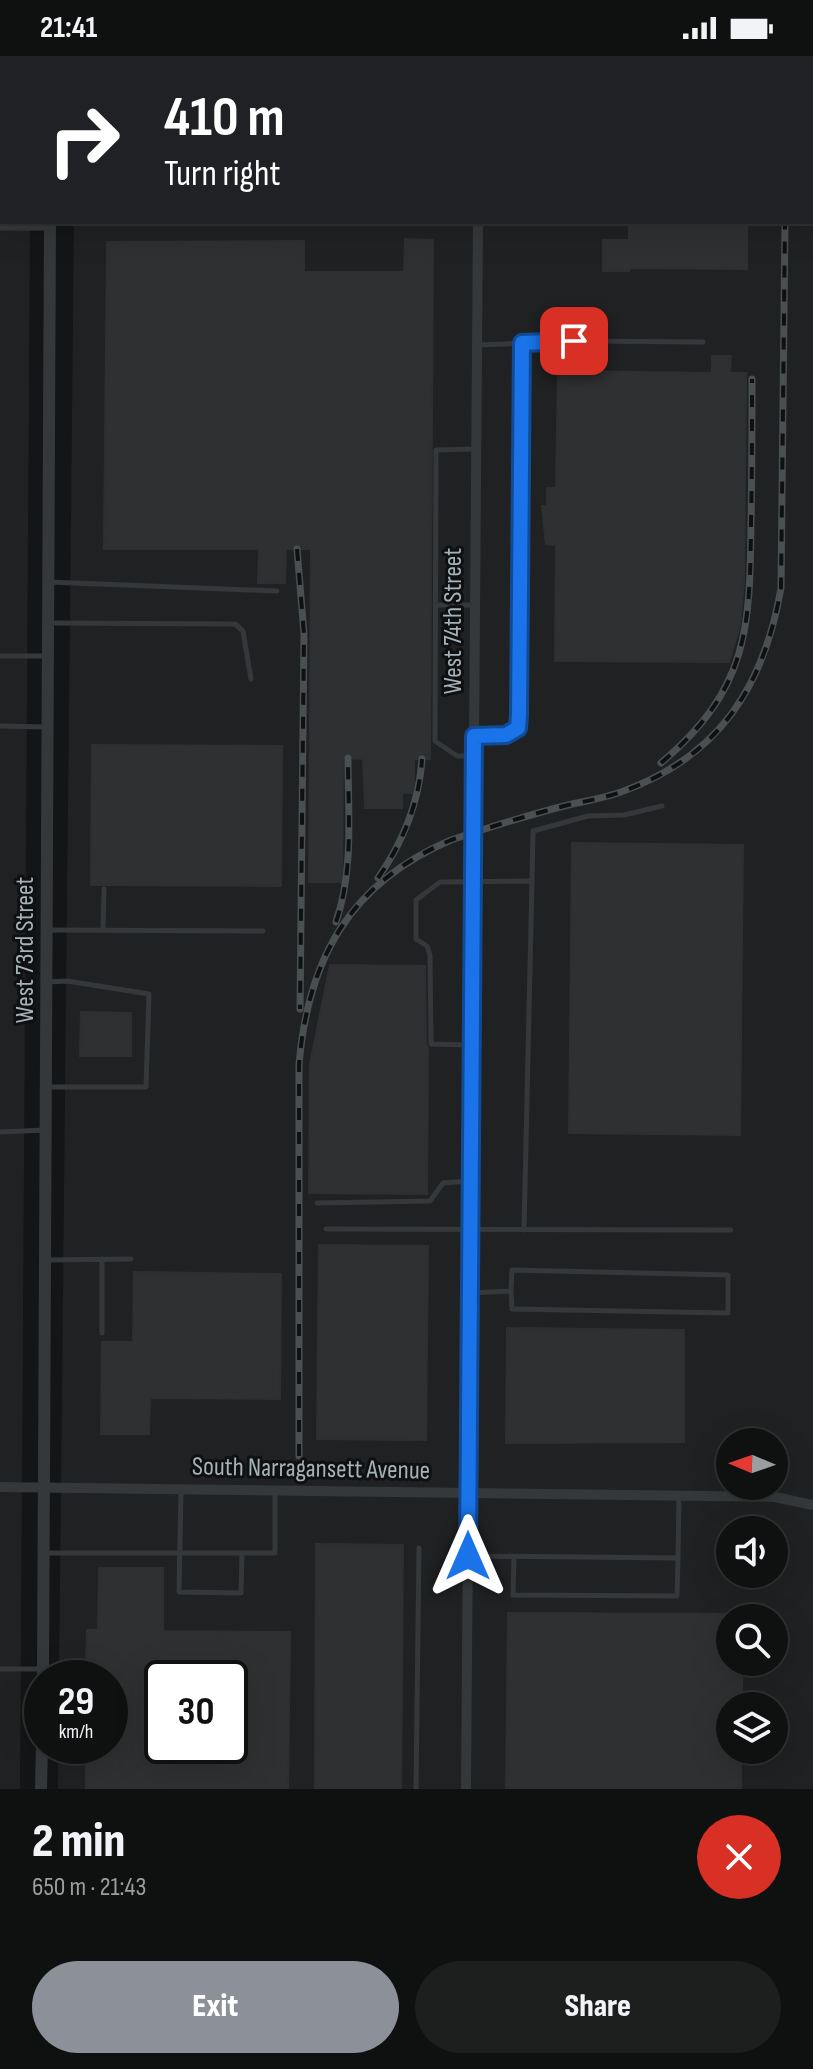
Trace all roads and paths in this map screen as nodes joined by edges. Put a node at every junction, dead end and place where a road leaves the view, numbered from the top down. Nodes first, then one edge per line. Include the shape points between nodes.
1 (478, 224) edge
2 (50, 225) edge
3 (0, 228) edge
4 (703, 342) dead end
5 (522, 343) junction
6 (477, 345) junction
7 (476, 449) junction
8 (48, 582) junction
9 (277, 591) dead end
10 (435, 605) junction
11 (475, 605) junction
12 (48, 623) junction
13 (0, 656) edge
14 (47, 656) junction
15 (251, 679) dead end
16 (0, 726) edge
17 (47, 727) junction
18 (474, 736) junction
19 (474, 756) junction
20 (662, 806) dead end
21 (532, 881) junction
22 (472, 882) junction
23 (104, 889) dead end
24 (47, 930) junction
25 (103, 930) junction
26 (263, 931) dead end
27 (46, 983) junction
28 (471, 1045) junction
29 (46, 1087) junction
30 (46, 1130) junction
31 (0, 1132) edge
32 (470, 1181) junction
33 (317, 1203) dead end
34 (326, 1229) dead end
35 (470, 1230) junction
36 (524, 1230) junction
37 (731, 1230) dead end
38 (102, 1259) junction
39 (131, 1259) dead end
40 (46, 1260) junction
41 (511, 1291) junction
42 (470, 1293) junction
43 (102, 1333) dead end
44 (0, 1487) edge
45 (46, 1487) junction
46 (181, 1489) junction
47 (275, 1490) junction
48 (469, 1493) junction
49 (679, 1496) junction
50 (813, 1505) edge
51 (419, 1548) dead end
52 (45, 1553) junction
53 (180, 1553) junction
54 (242, 1553) junction
55 (468, 1556) junction
56 (514, 1557) junction
57 (678, 1558) junction
58 (43, 1660) edge
59 (0, 1669) edge
60 (24, 1671) edge
61 (42, 1764) edge
62 (41, 1789) edge
63 (416, 1789) edge
64 (466, 1789) edge

1 - 6 street, West 74th Street
2 - 3 lane
2 - 8 street, West 73rd Street
4 - 5 lane
5 - 6 lane
5 - 18 lane via 518,728 506,735
6 - 7 street, West 74th Street
7 - 10 lane via 436,450
7 - 11 street, West 74th Street
8 - 9 lane
8 - 12 street, West 73rd Street
10 - 11 lane
10 - 19 lane via 435,741 457,756
11 - 18 street, West 74th Street
12 - 14 street, West 73rd Street
12 - 15 lane via 235,624 243,631
13 - 14 lane
14 - 17 street, West 73rd Street
16 - 17 lane
17 - 24 street, West 73rd Street
18 - 19 street, West 74th Street
19 - 22 street, West 74th Street
20 - 21 lane via 588,816 533,831
21 - 22 lane
21 - 36 lane
22 - 28 street, West 74th Street
22 - 28 lane via 440,882 416,900 416,939 430,955 431,1044
23 - 25 lane
24 - 25 lane
24 - 27 street, West 73rd Street
25 - 26 lane
27 - 29 street, West 73rd Street
27 - 29 lane via 67,981 149,994 146,1087
28 - 32 street, West 74th Street
29 - 30 street, West 73rd Street
30 - 31 lane
30 - 40 street, West 73rd Street
32 - 33 lane via 443,1183 430,1201
32 - 35 street, West 74th Street
34 - 35 lane
35 - 36 lane
35 - 42 street, West 74th Street
36 - 37 lane
38 - 39 lane
38 - 40 lane
38 - 43 lane
40 - 45 street, West 73rd Street
41 - 41 lane via 512,1270 728,1275 728,1313 512,1309
41 - 42 lane
42 - 48 street, West 74th Street
44 - 45 street, South Narragansett Avenue
45 - 46 street, South Narragansett Avenue
45 - 52 street, West 73rd Street
46 - 47 street, South Narragansett Avenue
46 - 53 lane
47 - 48 street, South Narragansett Avenue
47 - 54 lane via 275,1553
48 - 49 street, South Narragansett Avenue
48 - 55 street, West 74th Street
49 - 50 street, South Narragansett Avenue via 775,1497
49 - 57 lane
51 - 63 lane
52 - 53 lane
52 - 58 street, West 73rd Street
53 - 54 lane
53 - 54 lane via 179,1592 241,1593
55 - 56 lane
55 - 64 street, West 74th Street
56 - 57 lane
56 - 57 lane via 513,1595 603,1596 677,1596
59 - 60 lane
61 - 62 street

